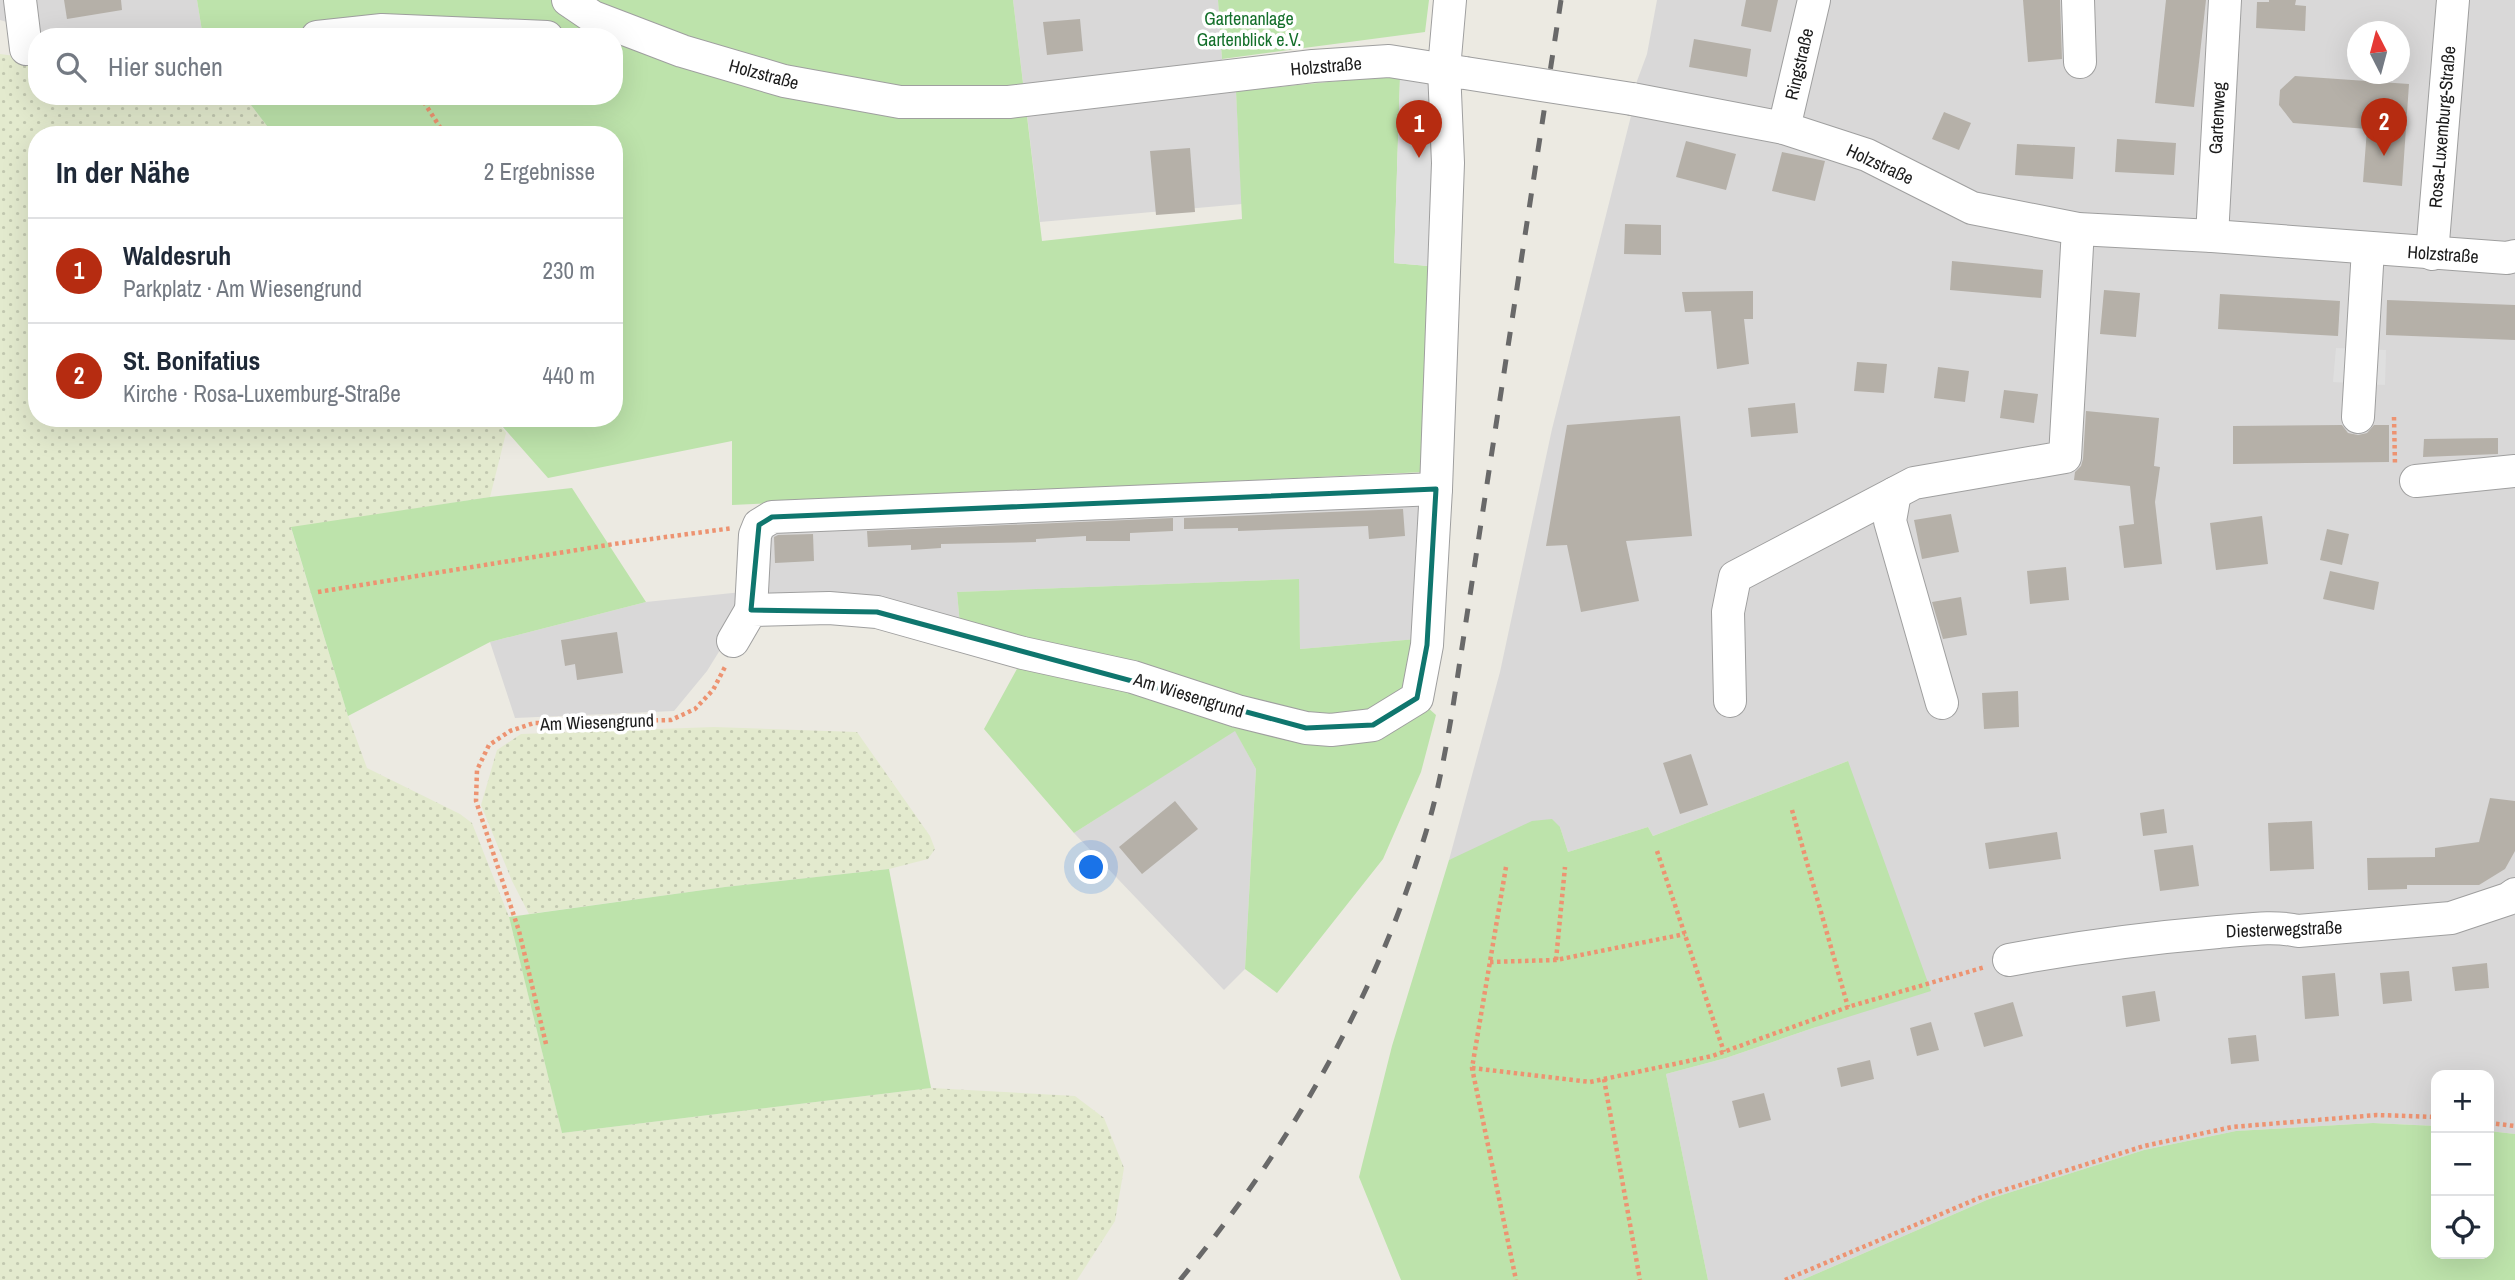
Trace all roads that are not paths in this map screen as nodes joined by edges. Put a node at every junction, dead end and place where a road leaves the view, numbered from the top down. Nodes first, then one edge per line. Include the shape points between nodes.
1 (20, 0) edge
2 (1450, 0) edge
3 (1814, 0) edge
4 (2078, 0) edge
5 (2225, 0) edge
6 (2452, 0) edge
7 (580, 9) edge
8 (568, 28) edge
9 (21, 48) edge
10 (2081, 62) dead end
11 (1455, 71) junction
12 (1784, 128) junction
13 (2078, 229) junction
14 (2212, 236) junction
15 (2368, 249) junction
16 (2432, 254) junction
17 (2515, 256) edge
18 (2358, 417) dead end
19 (2515, 471) edge
20 (2416, 481) road end
21 (1436, 489) junction
22 (1895, 493) junction
23 (751, 610) junction
24 (733, 641) road end
25 (1730, 701) dead end
26 (1941, 703) dead end
27 (2515, 894) edge
28 (2009, 960) road end

1 - 9 street
2 - 11 street, Am Wiesengrund
3 - 12 street, Ringstraße
4 - 10 street
5 - 14 street, Gartenweg
6 - 16 street, Rosa-Luxemburg-Straße
7 - 8 street
7 - 11 street, Holzstraße via 682,51 784,81 900,102 1009,103 1389,61
11 - 12 street, Holzstraße, bridge
11 - 21 street, Am Wiesengrund
12 - 13 street, Holzstraße via 1867,155 1972,208
13 - 14 street, Holzstraße
13 - 22 street via 2065,457 1914,483
14 - 15 street, Holzstraße
15 - 16 street, Holzstraße
15 - 18 street
16 - 17 street, Holzstraße
19 - 20 street
21 - 23 street via 772,517 755,535
21 - 23 street, Am Wiesengrund via 1427,645 1417,698 1373,725 1306,728 1133,677 1023,653 877,612
22 - 25 street via 1735,577 1728,612
22 - 26 street via 1890,521
23 - 24 street
27 - 28 street, Diesterwegstraße via 2451,918 2298,932 2279,927 2197,934

